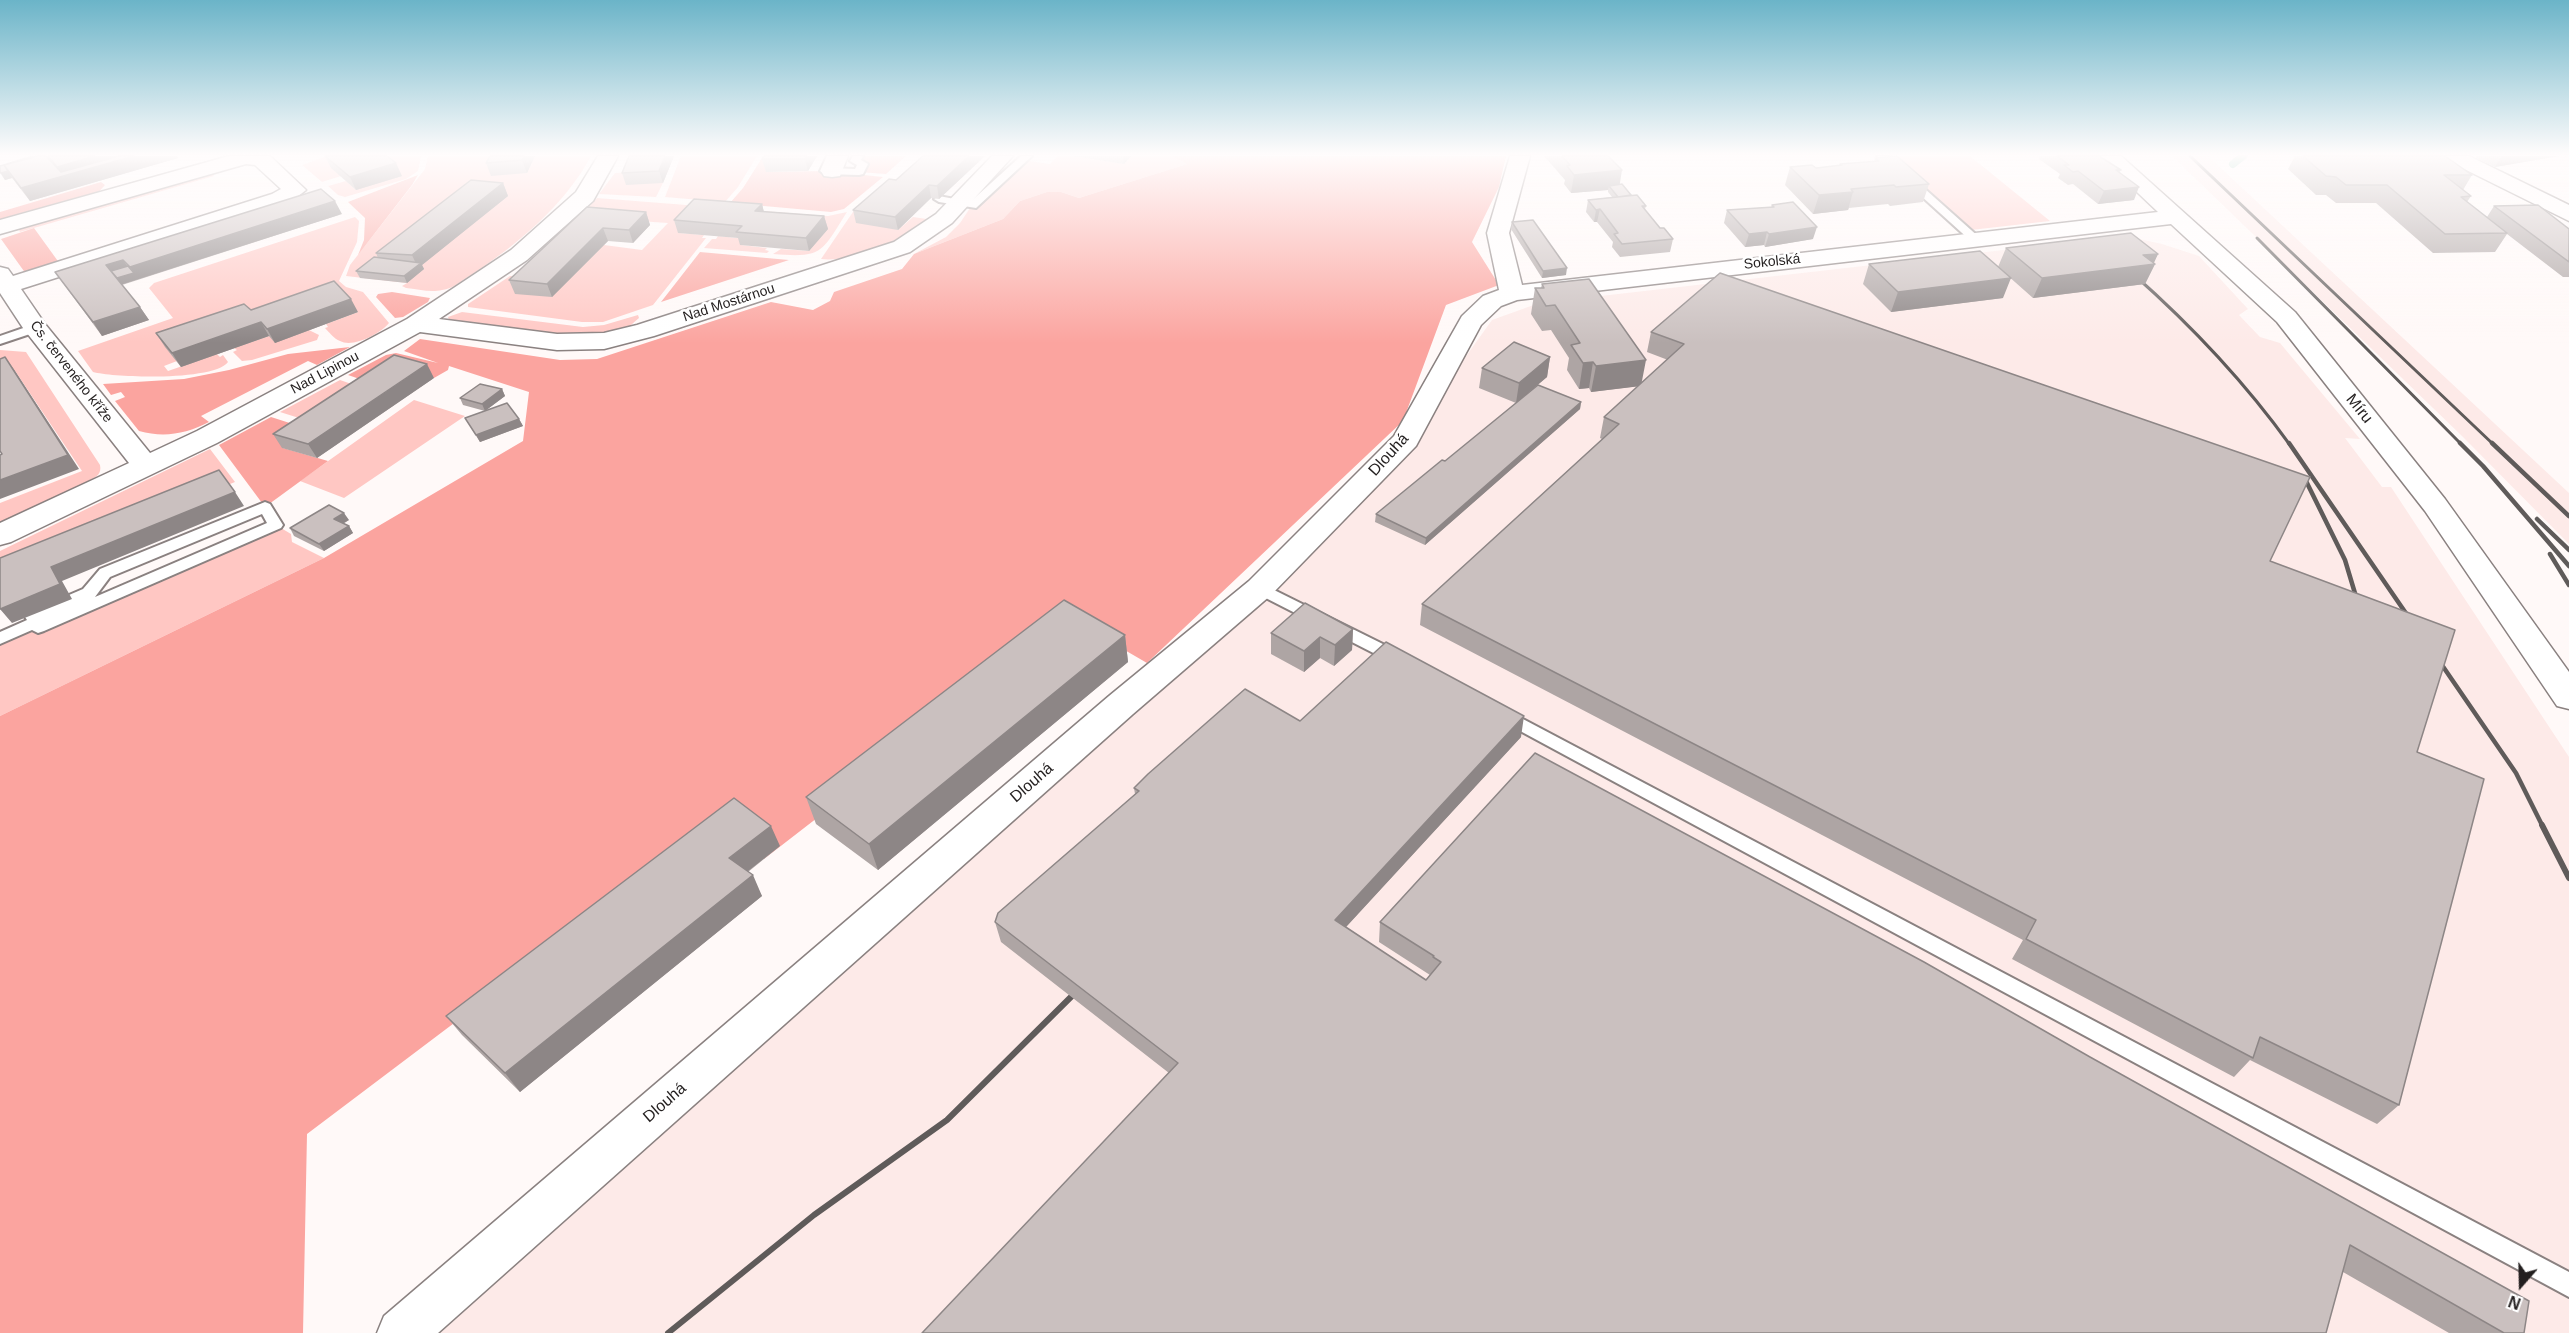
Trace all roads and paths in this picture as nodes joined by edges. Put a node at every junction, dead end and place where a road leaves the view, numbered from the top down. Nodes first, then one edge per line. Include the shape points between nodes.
1 (31, 218) edge
2 (215, 218) edge
3 (560, 218) edge
4 (937, 218) edge
5 (1502, 218) edge
6 (1952, 218) edge
7 (2165, 218) edge
8 (2176, 218) edge
9 (0, 227) edge
10 (1976, 240) junction
11 (4, 280) edge
12 (1512, 292) junction
13 (416, 324) junction
14 (35, 328) junction
15 (0, 340) edge
16 (146, 466) junction
17 (270, 518) dead end
18 (0, 535) edge
19 (1260, 588) junction
20 (36, 623) junction
21 (0, 639) edge
22 (1421, 670) edge
23 (2569, 697) edge
24 (1484, 704) edge
25 (2569, 1286) edge
26 (401, 1333) edge

1 - 9 street
2 - 11 street
3 - 13 street, Nad Lipinou via 519,255
4 - 13 street, Nad Mostárnou via 920,239 902,247 604,341 557,342
5 - 12 street via 1498,233
6 - 10 lane
7 - 10 street, Sokolská
8 - 23 street, Míru via 2286,318 2435,505
10 - 12 street, Sokolská
11 - 14 street, Čs. červeného kříže
12 - 19 street, Dlouhá via 1492,301 1471,321 1406,440
13 - 16 street, Nad Lipinou
14 - 15 lane
14 - 16 street, Čs. červeného kříže
16 - 18 street, Nad Lipinou
17 - 20 lane
19 - 22 lane
19 - 26 street, Dlouhá
20 - 20 lane via 33,617 89,593 105,573 261,508 265,507 276,525 38,627
20 - 21 lane
24 - 25 lane

